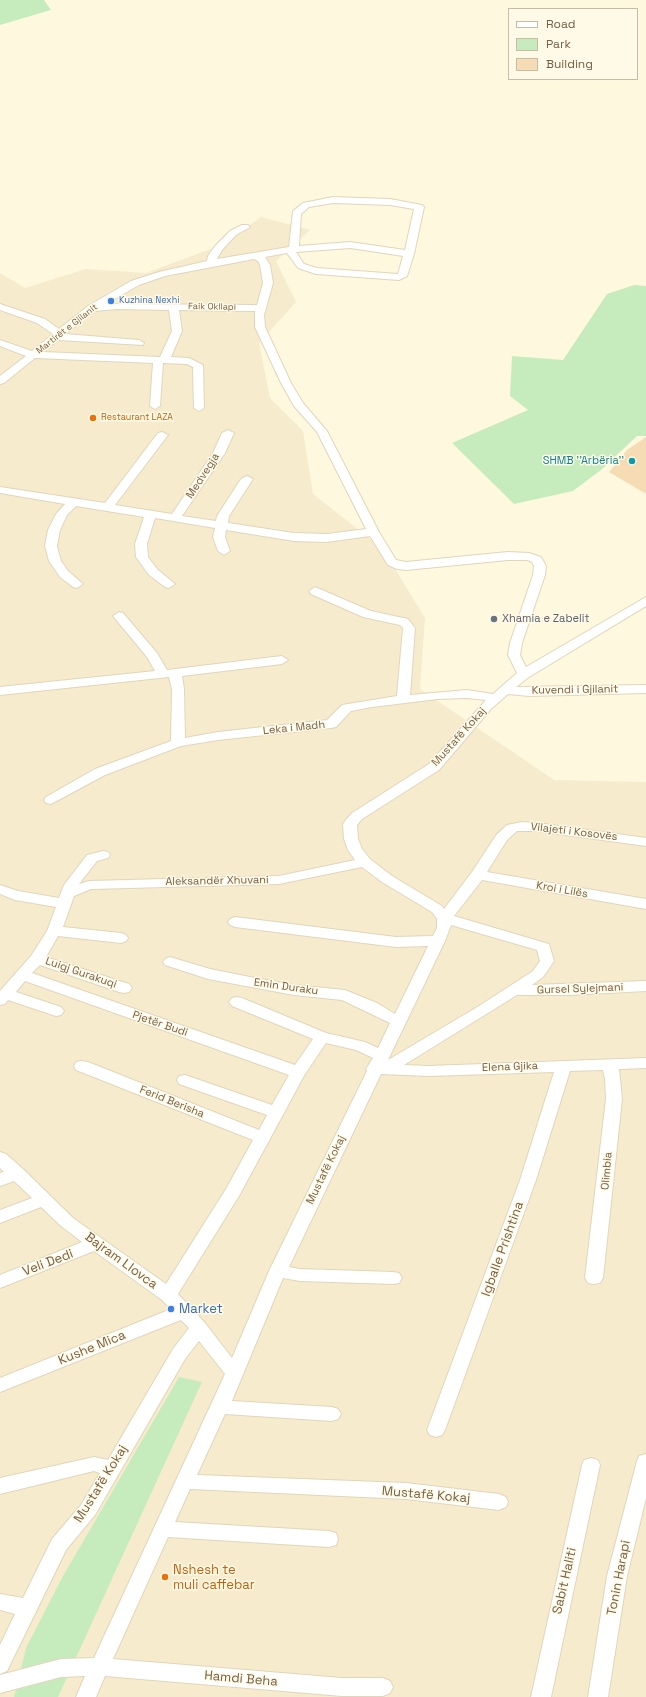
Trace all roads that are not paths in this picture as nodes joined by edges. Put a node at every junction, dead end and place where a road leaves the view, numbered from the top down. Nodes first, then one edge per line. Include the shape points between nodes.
1 (245, 227) dead end
2 (292, 250) junction
3 (409, 254) junction
4 (255, 256) junction
5 (212, 263) junction
6 (1, 304) edge
7 (174, 307) junction
8 (92, 308) junction
9 (261, 308) junction
10 (57, 336) junction
11 (0, 343) edge
12 (139, 343) dead end
13 (34, 355) junction
14 (161, 360) junction
15 (0, 381) edge
16 (155, 406) dead end
17 (199, 408) dead end
18 (228, 433) dead end
19 (162, 435) dead end
20 (247, 479) dead end
21 (0, 490) edge
22 (72, 503) junction
23 (108, 507) junction
24 (151, 514) junction
25 (175, 518) junction
26 (221, 525) junction
27 (373, 532) junction
28 (224, 552) dead end
29 (77, 584) dead end
30 (169, 584) dead end
31 (315, 591) dead end
32 (643, 607) edge
33 (118, 616) dead end
34 (282, 660) dead end
35 (169, 674) junction
36 (524, 674) junction
37 (646, 689) edge
38 (0, 691) edge
39 (500, 694) junction
40 (403, 700) junction
41 (178, 743) junction
42 (51, 800) dead end
43 (646, 842) edge
44 (103, 855) dead end
45 (365, 862) junction
46 (478, 875) junction
47 (0, 889) edge
48 (66, 898) junction
49 (646, 904) edge
50 (444, 919) junction
51 (235, 922) dead end
52 (54, 931) junction
53 (121, 938) dead end
54 (438, 941) junction
55 (37, 959) junction
56 (170, 962) dead end
57 (22, 976) junction
58 (646, 986) edge
59 (124, 988) dead end
60 (513, 990) junction
61 (3, 997) edge
62 (237, 1002) dead end
63 (56, 1011) dead end
64 (398, 1020) junction
65 (322, 1037) junction
66 (378, 1062) junction
67 (646, 1063) edge
68 (610, 1064) junction
69 (82, 1066) dead end
70 (564, 1066) junction
71 (298, 1072) junction
72 (185, 1080) dead end
73 (275, 1112) junction
74 (262, 1137) junction
75 (0, 1158) edge
76 (17, 1173) junction
77 (0, 1180) edge
78 (43, 1200) junction
79 (0, 1217) edge
80 (96, 1243) junction
81 (278, 1271) junction
82 (393, 1278) dead end
83 (594, 1278) dead end
84 (0, 1282) edge
85 (168, 1295) junction
86 (183, 1311) junction
87 (199, 1328) junction
88 (234, 1372) junction
89 (0, 1385) edge
90 (220, 1407) junction
91 (332, 1414) dead end
92 (436, 1430) dead end
93 (646, 1461) edge
94 (591, 1465) dead end
95 (113, 1469) junction
96 (185, 1481) junction
97 (0, 1486) edge
98 (499, 1502) dead end
99 (162, 1529) junction
100 (329, 1539) dead end
101 (0, 1602) edge
102 (29, 1608) junction
103 (0, 1666) edge
104 (99, 1667) junction
105 (0, 1684) edge
106 (383, 1688) dead end
107 (86, 1697) edge
108 (541, 1697) edge
109 (598, 1697) edge

1 - 5 street via 234,233 218,248 212,256
2 - 3 street, Martirët e Gjilanit via 356,245
2 - 3 street via 301,266 307,269 394,278 402,276
2 - 3 street via 296,213 306,205 333,200 390,202 419,207
2 - 4 street, Martirët e Gjilanit
4 - 5 street, Martirët e Gjilanit
4 - 9 street via 262,259 267,273 268,283
5 - 8 street, Martirët e Gjilanit via 135,283
6 - 10 street via 41,321
7 - 8 street, Faik Okllapi
7 - 9 street, Faik Okllapi
7 - 14 street via 177,331
8 - 10 street, Martirët e Gjilanit
9 - 27 street via 258,315 260,327 286,383 298,404 322,431
10 - 12 street
10 - 13 street, Martirët e Gjilanit
11 - 13 street, Martirët e Gjilanit
13 - 14 street
13 - 15 street, Martirët e Gjilanit
14 - 16 street
14 - 17 street via 189,361 198,365
18 - 25 street, Medvegja via 219,453
19 - 23 street
20 - 26 street via 223,516
21 - 22 street
22 - 23 street
22 - 29 street via 62,514 54,530 51,546 64,574
23 - 24 street
24 - 25 street
24 - 30 street via 141,544 142,557 153,572
25 - 26 street
26 - 27 street via 294,537 327,538
26 - 28 street via 219,537
27 - 36 street via 392,562 397,565 508,556 537,560 540,566 539,574 514,655
31 - 40 street via 367,614 404,622 409,628
32 - 36 street, Mustafë Kokaj
33 - 35 street
34 - 35 street
35 - 38 street
35 - 41 street via 178,689
36 - 39 street, Mustafë Kokaj
37 - 39 street, Kuvendi i Gjilanit
39 - 40 street, Leka i Madh via 438,695
39 - 45 street, Mustafë Kokaj via 434,767 358,816 350,824 355,850
40 - 41 street, Leka i Madh via 347,708 332,724 218,736
41 - 42 street, Leka i Madh via 100,772
43 - 46 street, Vilajeti i Kosovës via 522,826 512,828 502,837
44 - 48 street, Luigj Gurakuqi via 92,858 71,885
45 - 48 street, Aleksandër Xhuvani via 279,880 88,885
45 - 50 street, Mustafë Kokaj via 387,879 437,909
46 - 49 street, Kroi i Lilës
46 - 50 street, Mustafë Kokaj
47 - 48 street via 16,895
48 - 52 street, Luigj Gurakuqi
50 - 54 street, Mustafë Kokaj via 444,928
50 - 60 street via 460,921 544,947 547,961 538,974
51 - 54 street via 396,942
52 - 53 street
52 - 55 street, Luigj Gurakuqi
54 - 64 street, Mustafë Kokaj
55 - 57 street, Luigj Gurakuqi
55 - 59 street, Luigj Gurakuqi
56 - 64 street, Emin Duraku via 208,974 255,983 344,995
57 - 61 street, Luigj Gurakuqi
57 - 71 street, Pjetër Budi
58 - 60 street, Gursel Sylejmani
60 - 66 street via 395,1063
61 - 63 street, Luigj Gurakuqi
62 - 65 street
64 - 66 street, Mustafë Kokaj
65 - 66 street via 360,1046
65 - 71 street
66 - 70 street, Elena Gjika via 429,1071
66 - 81 street, Mustafë Kokaj
67 - 68 street, Elena Gjika
68 - 70 street, Elena Gjika
68 - 83 street, Olimbia via 614,1099
69 - 74 street, Ferid Berisha
70 - 92 street, Igballe Prishtina via 525,1187
71 - 73 street
72 - 73 street
73 - 74 street
74 - 85 street via 233,1192
75 - 76 street, Bajram Llovca
76 - 77 street
76 - 78 street, Bajram Llovca
78 - 79 street
78 - 80 street, Bajram Llovca
80 - 84 street, Veli Dedi
80 - 85 street, Bajram Llovca
81 - 82 street via 300,1275
81 - 88 street, Mustafë Kokaj
85 - 86 street, Bajram Llovca
86 - 87 street, Bajram Llovca
86 - 89 street, Kushe Mica
87 - 88 street, Bajram Llovca
87 - 95 street, Mustafë Kokaj via 175,1360
88 - 90 street, Mustafë Kokaj
90 - 91 street
90 - 96 street, Mustafë Kokaj
93 - 109 street, Tonin Harapi via 617,1576
94 - 108 street, Sabit Haliti
95 - 97 street via 94,1464
95 - 102 street, Mustafë Kokaj via 88,1510 59,1545
96 - 98 street, Mustafë Kokaj via 406,1491
96 - 99 street, Mustafë Kokaj
99 - 100 street
99 - 104 street, Mustafë Kokaj
101 - 102 street
102 - 103 street, Mustafë Kokaj
104 - 105 street, Hamdi Beha via 61,1668
104 - 106 street, Hamdi Beha via 342,1687
104 - 107 street, Mustafë Kokaj

